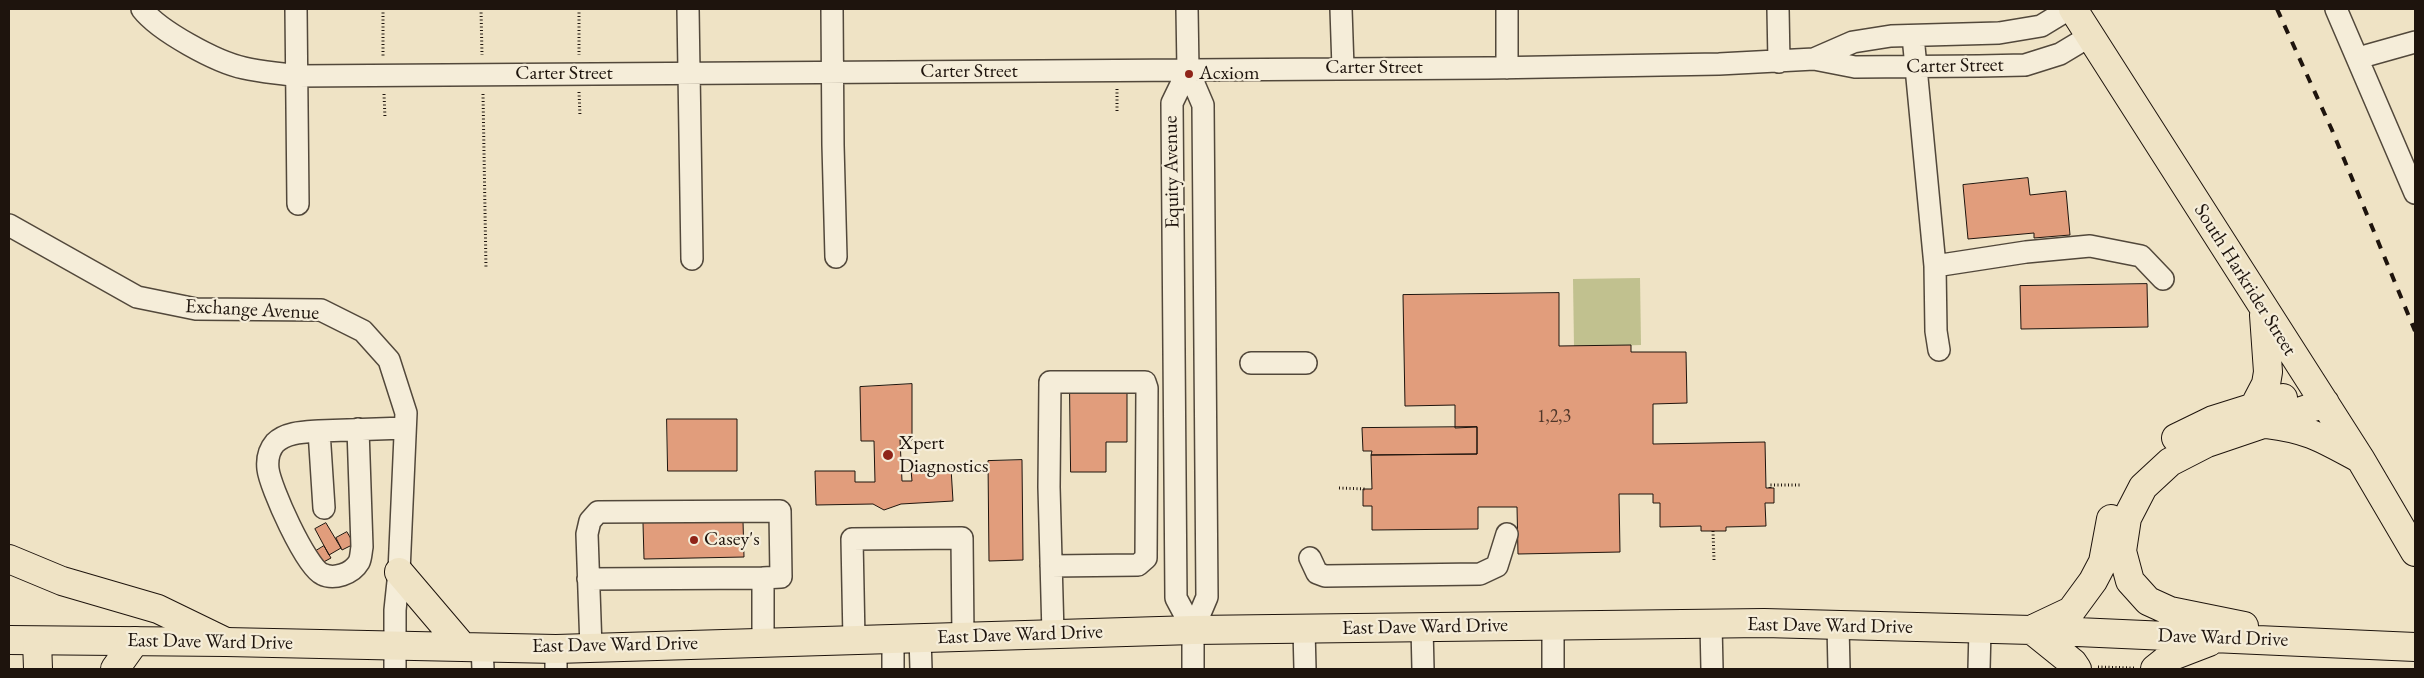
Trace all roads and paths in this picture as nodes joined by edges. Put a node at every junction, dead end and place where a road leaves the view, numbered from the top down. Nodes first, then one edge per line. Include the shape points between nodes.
1 (142, 9) edge
2 (296, 9) edge
3 (481, 9) edge
4 (688, 9) edge
5 (832, 9) edge
6 (1187, 9) edge
7 (1341, 9) edge
8 (1507, 9) edge
9 (1778, 9) edge
10 (2069, 9) edge
11 (2073, 9) edge
12 (2336, 9) edge
13 (1913, 36) junction
14 (2090, 36) junction
15 (2415, 42) edge
16 (2358, 58) junction
17 (1814, 59) junction
18 (1779, 62) junction
19 (1915, 67) junction
20 (1343, 68) junction
21 (1507, 68) junction
22 (1188, 70) junction
23 (832, 72) junction
24 (690, 73) junction
25 (482, 75) junction
26 (297, 76) junction
27 (1172, 150) junction
28 (1203, 150) junction
29 (2415, 193) edge
30 (298, 204) dead end
31 (9, 225) edge
32 (836, 257) dead end
33 (692, 259) dead end
34 (1935, 266) junction
35 (486, 268) dead end
36 (2162, 279) dead end
37 (2263, 308) junction
38 (1940, 350) dead end
39 (1306, 362) dead end
40 (1251, 363) dead end
41 (1205, 380) junction
42 (1174, 381) junction
43 (2320, 396) junction
44 (2259, 415) junction
45 (405, 428) junction
46 (358, 429) junction
47 (319, 431) junction
48 (2361, 460) junction
49 (1802, 485) dead end
50 (1339, 488) dead end
51 (1367, 488) dead end
52 (1770, 488) dead end
53 (324, 508) dead end
54 (1713, 531) dead end
55 (1507, 534) dead end
56 (2415, 552) edge
57 (1310, 558) dead end
58 (9, 559) edge
59 (1714, 560) dead end
60 (1051, 566) junction
61 (399, 572) junction
62 (763, 578) junction
63 (588, 579) junction
64 (1711, 624) junction
65 (1838, 625) junction
66 (1553, 626) junction
67 (1422, 627) junction
68 (1304, 629) junction
69 (1980, 629) junction
70 (1193, 630) junction
71 (2032, 630) junction
72 (1053, 634) junction
73 (963, 637) junction
74 (906, 638) junction
75 (2219, 638) junction
76 (9, 640) edge
77 (854, 640) junction
78 (37, 641) junction
79 (135, 641) junction
80 (763, 641) junction
81 (2306, 641) junction
82 (226, 642) junction
83 (2415, 647) edge
84 (591, 648) junction
85 (476, 654) edge
86 (394, 658) edge
87 (556, 659) edge
88 (2086, 668) edge
89 (38, 669) edge
90 (115, 669) edge
91 (894, 669) edge
92 (921, 669) edge
93 (1193, 669) edge
94 (1305, 669) edge
95 (1422, 669) edge
96 (1553, 669) edge
97 (1712, 669) edge
98 (1839, 669) edge
99 (1979, 669) edge
100 (2146, 669) edge

1 - 26 street, Carter Street via 148,18 196,48 242,68
2 - 26 street
3 - 25 path
4 - 24 street
5 - 23 street
6 - 22 street
7 - 20 street
8 - 21 street
9 - 18 street
10 - 13 street, Carter Street via 2041,26 1999,33
11 - 14 main road, South Harkrider Street
12 - 16 street
13 - 17 street, Carter Street via 1853,42
13 - 19 street
14 - 19 street, Carter Street via 2060,54 2025,65
14 - 37 main road, South Harkrider Street
15 - 16 street
16 - 29 street
17 - 18 street, Carter Street
17 - 19 street, Carter Street via 1855,67
18 - 21 street, Carter Street
19 - 34 street
20 - 21 street, Carter Street
20 - 22 street, Carter Street
22 - 23 street, Carter Street
22 - 27 street, Equity Avenue via 1172,104
22 - 28 street, Equity Avenue via 1203,105
23 - 24 street, Carter Street
23 - 32 street
24 - 25 street, Carter Street
24 - 33 street
25 - 26 street, Carter Street
25 - 35 path
26 - 30 street
27 - 28 street
27 - 42 street, Equity Avenue
28 - 41 street, Equity Avenue
31 - 45 street, Exchange Avenue via 137,297 196,309 321,310 363,331 389,360 406,413
34 - 36 street via 2090,246 2141,256
34 - 38 street via 1936,331
37 - 43 main road, South Harkrider Street
37 - 44 main road via 2268,372
39 - 40 street
41 - 42 street
41 - 70 street, Equity Avenue via 1207,597
42 - 70 street, Equity Avenue via 1176,598
43 - 44 main road
43 - 48 main road, South Harkrider Street
44 - 48 main road via 2315,434
44 - 71 main road via 2213,420 2177,438 2146,459 2122,487 2108,528 2103,562 2093,581 2071,611
44 - 81 main road via 2170,462 2143,486 2126,518 2122,551 2130,582 2148,601 2170,611
45 - 46 street
45 - 61 street, Exchange Avenue
46 - 47 street
46 - 47 street via 362,547 360,561 344,575 317,558 272,488 268,468 268,457 275,444 297,433
47 - 53 street
48 - 56 main road, South Harkrider Street
49 - 52 path via 1770,485
50 - 51 path
54 - 59 path
55 - 57 street via 1497,566 1480,574 1325,576 1317,573
58 - 82 main road via 62,581 158,609
60 - 60 street via 1050,382 1145,382 1146,558 1138,565
60 - 72 street
61 - 85 main road
61 - 86 street, Exchange Avenue
62 - 63 street
62 - 63 street via 781,577 780,510 598,512 590,521 587,534
62 - 80 street
63 - 84 street
64 - 65 main road, East Dave Ward Drive
64 - 66 main road, East Dave Ward Drive
64 - 97 street
65 - 69 main road, East Dave Ward Drive
65 - 98 street
66 - 67 main road, East Dave Ward Drive
66 - 96 street
67 - 68 main road, East Dave Ward Drive
67 - 95 street
68 - 70 main road, East Dave Ward Drive
68 - 94 street
69 - 71 main road, East Dave Ward Drive
69 - 99 street
70 - 72 main road, East Dave Ward Drive
70 - 93 street, Equity Avenue
71 - 75 main road, Dave Ward Drive
71 - 88 main road via 2073,663
72 - 73 main road, East Dave Ward Drive
73 - 74 main road, East Dave Ward Drive
73 - 77 street via 962,538 852,540
74 - 77 main road, East Dave Ward Drive
74 - 91 street
74 - 92 street
75 - 81 main road, Dave Ward Drive
75 - 100 main road
76 - 78 main road, East Dave Ward Drive
77 - 80 main road, East Dave Ward Drive
78 - 79 main road, East Dave Ward Drive
78 - 89 main road
79 - 82 main road, East Dave Ward Drive
79 - 90 main road
80 - 84 main road, East Dave Ward Drive
81 - 83 main road, Dave Ward Drive
82 - 86 main road, East Dave Ward Drive
84 - 87 main road, East Dave Ward Drive
85 - 86 main road, East Dave Ward Drive
85 - 87 main road, East Dave Ward Drive
88 - 100 path

